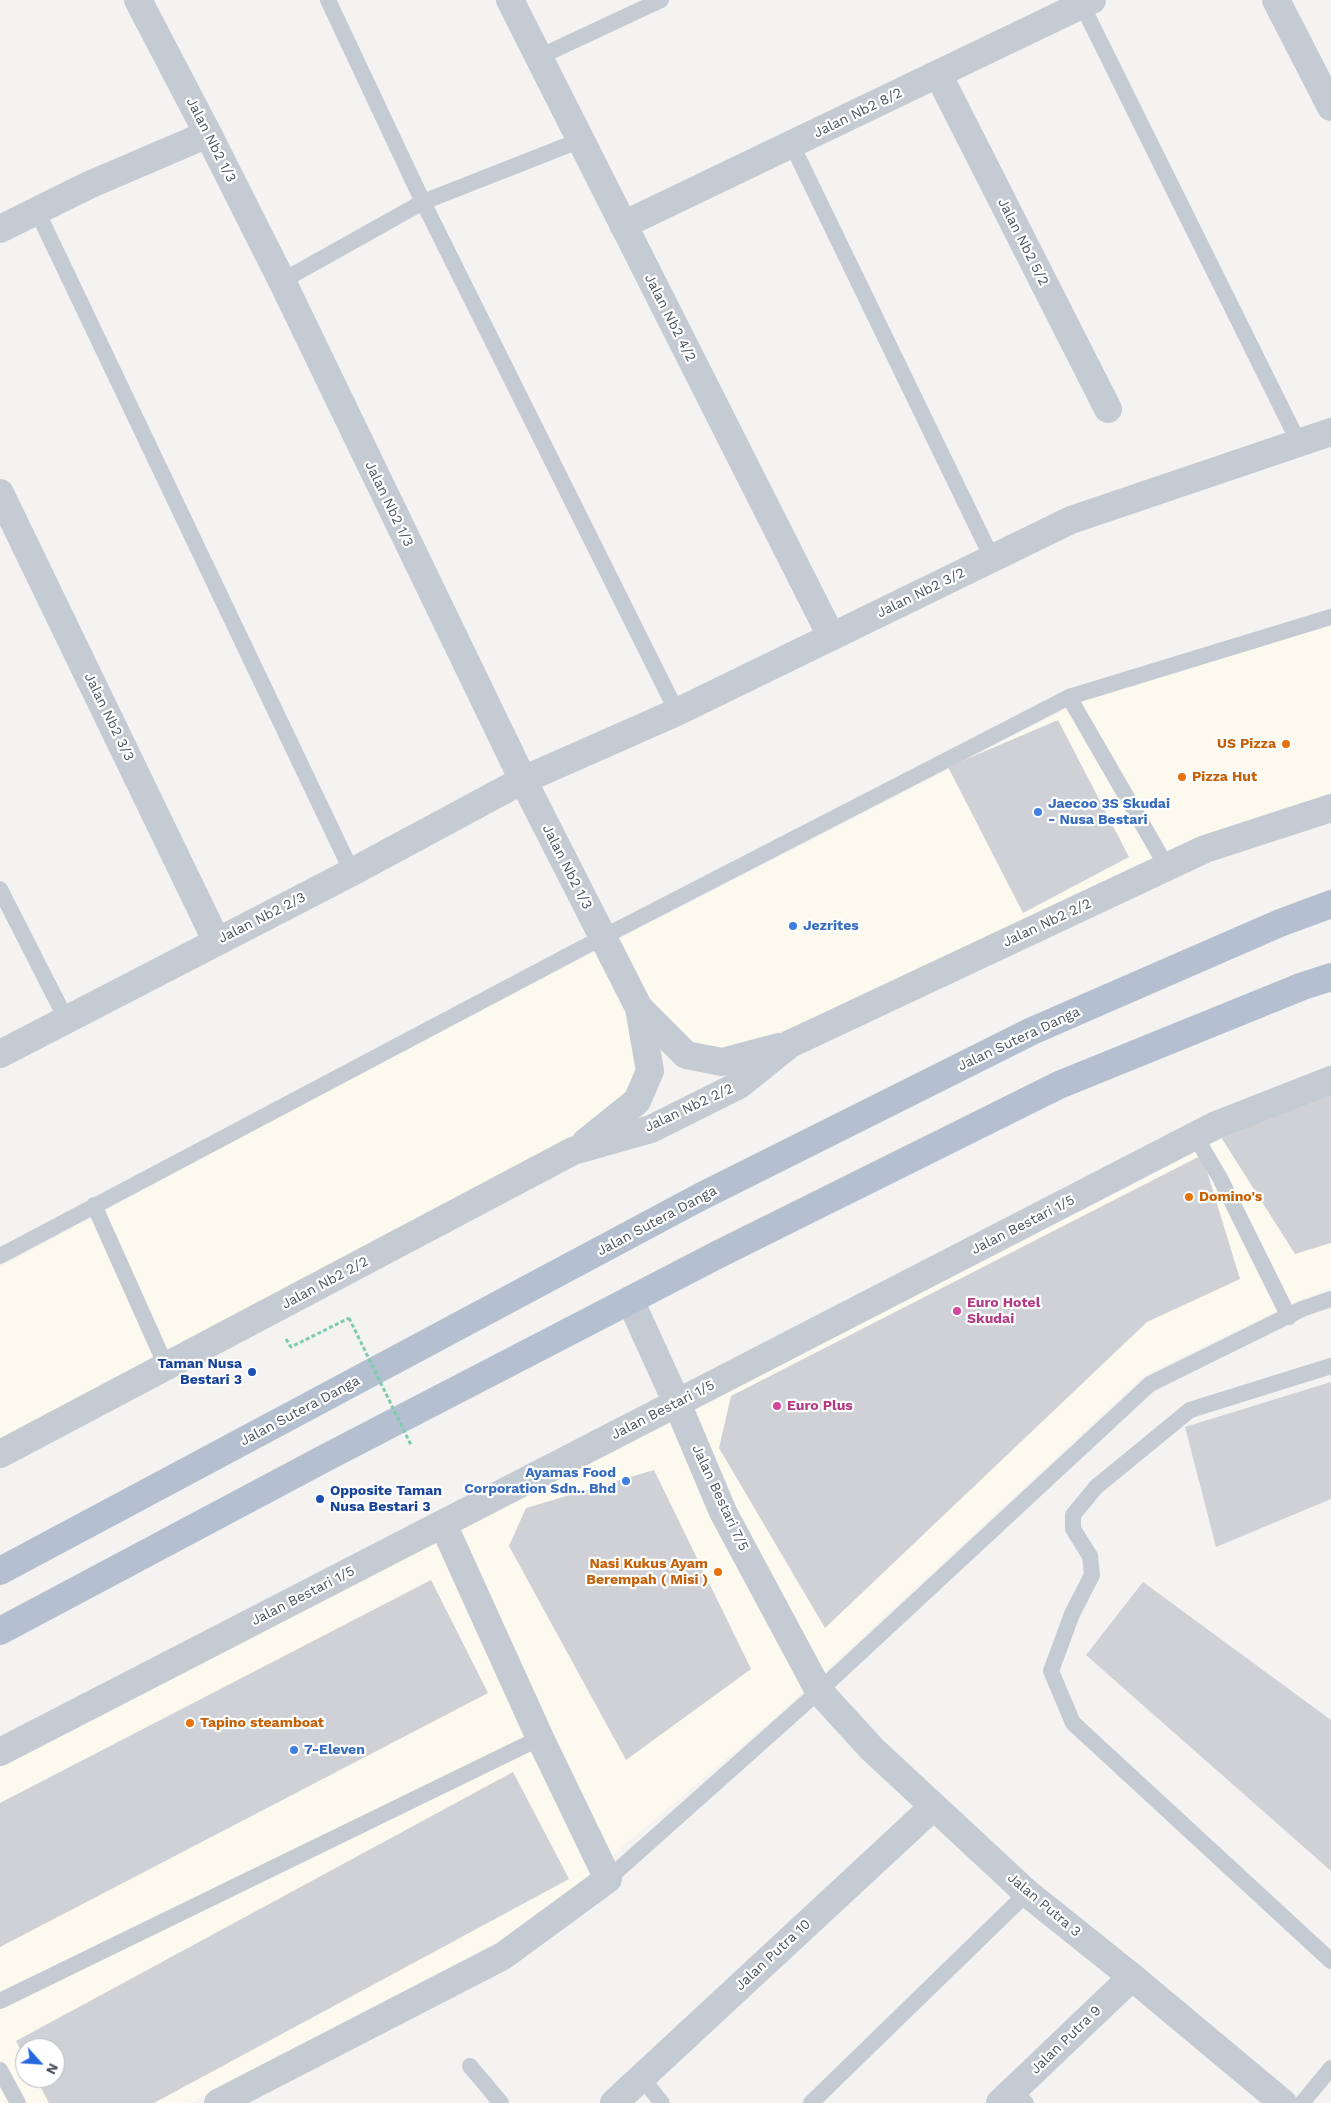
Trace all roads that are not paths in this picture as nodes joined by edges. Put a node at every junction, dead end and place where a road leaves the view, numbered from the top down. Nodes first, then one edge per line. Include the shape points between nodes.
1 (138, 0) edge
2 (328, 0) edge
3 (510, 0) edge
4 (661, 0) edge
5 (1276, 0) edge
6 (1087, 2) edge
7 (539, 57) junction
8 (938, 74) junction
9 (1331, 107) edge
10 (208, 134) junction
11 (581, 140) junction
12 (792, 145) junction
13 (423, 202) junction
14 (37, 211) junction
15 (623, 225) junction
16 (0, 229) edge
17 (282, 281) junction
18 (1108, 409) dead end
19 (1331, 432) edge
20 (1299, 443) junction
21 (0, 493) edge
22 (992, 558) junction
23 (1331, 617) edge
24 (831, 636) junction
25 (1069, 697) junction
26 (677, 712) junction
27 (523, 780) junction
28 (1331, 808) edge
29 (1167, 867) junction
30 (352, 872) junction
31 (0, 889) edge
32 (1331, 904) edge
33 (603, 937) junction
34 (217, 942) junction
35 (1331, 977) edge
36 (639, 1008) junction
37 (66, 1020) junction
38 (790, 1044) junction
39 (0, 1054) edge
40 (1331, 1080) edge
41 (1195, 1136) junction
42 (573, 1152) junction
43 (94, 1205) junction
44 (0, 1256) edge
45 (1331, 1299) edge
46 (630, 1300) junction
47 (1289, 1317) junction
48 (166, 1366) junction
49 (1331, 1366) edge
50 (677, 1403) junction
51 (0, 1454) edge
52 (443, 1524) junction
53 (0, 1571) edge
54 (0, 1631) edge
55 (819, 1691) junction
56 (540, 1738) junction
57 (0, 1752) edge
58 (933, 1807) junction
59 (608, 1879) junction
60 (1027, 1893) junction
61 (1331, 1960) edge
62 (1132, 1977) junction
63 (0, 2001) edge
64 (470, 2066) dead end
65 (1331, 2068) edge
66 (0, 2070) edge
67 (641, 2077) junction
68 (1013, 2099) edge
69 (18, 2103) edge
70 (218, 2103) edge
71 (501, 2103) edge
72 (614, 2103) edge
73 (662, 2103) edge
74 (811, 2103) edge
75 (1283, 2103) edge
76 (1302, 2103) edge

1 - 10 street, Jalan Nb2 1/3
2 - 13 lane
3 - 7 street, Jalan Nb2 4/2
4 - 7 lane
5 - 9 street
6 - 8 street, Jalan Nb2 8/2
6 - 20 lane
7 - 11 street, Jalan Nb2 4/2
8 - 12 street, Jalan Nb2 8/2
8 - 18 street, Jalan Nb2 5/2
10 - 14 street via 89,184
10 - 17 street, Jalan Nb2 1/3
11 - 13 lane
11 - 15 street, Jalan Nb2 4/2
12 - 15 street, Jalan Nb2 8/2
12 - 22 lane
13 - 17 lane
13 - 26 lane
14 - 16 street
14 - 30 lane
15 - 24 street, Jalan Nb2 4/2
17 - 27 street, Jalan Nb2 1/3
19 - 20 street, Jalan Nb2 3/2
20 - 22 street, Jalan Nb2 3/2 via 1071,520
21 - 34 street, Jalan Nb2 3/3
22 - 24 street, Jalan Nb2 3/2
23 - 25 lane
24 - 26 street, Jalan Nb2 3/2
25 - 29 lane
25 - 33 lane
26 - 27 street, Jalan Nb2 3/2
27 - 30 street, Jalan Nb2 2/3
27 - 33 street, Jalan Nb2 1/3
28 - 29 street, Jalan Nb2 2/2 via 1205,849
29 - 38 street, Jalan Nb2 2/2
30 - 34 street, Jalan Nb2 2/3
31 - 37 lane
32 - 53 main road, Jalan Sutera Danga via 1032,1031 743,1176
33 - 36 street, Jalan Nb2 1/3
33 - 43 lane
34 - 37 street, Jalan Nb2 2/3
35 - 46 main road via 1059,1085
36 - 38 street, Jalan Nb2 1/3 via 686,1055 722,1062
36 - 42 street, Jalan Nb2 1/3 via 650,1071 637,1101
37 - 39 street, Jalan Nb2 2/3
38 - 42 street, Jalan Nb2 2/2 via 739,1085 651,1129
40 - 41 street, Jalan Bestari 1/5
41 - 47 lane via 1220,1178
41 - 50 street, Jalan Bestari 1/5
42 - 48 street, Jalan Nb2 2/2
43 - 44 lane
43 - 48 lane
45 - 47 lane
46 - 50 street, Jalan Bestari 7/5
46 - 54 main road
47 - 55 lane via 1150,1384
48 - 51 street, Jalan Nb2 2/2
49 - 61 lane via 1190,1410 1096,1487 1073,1515 1073,1529 1090,1556 1092,1575 1072,1614 1051,1671 1073,1722
50 - 52 street, Jalan Bestari 1/5
50 - 55 street, Jalan Bestari 7/5 via 723,1512
52 - 56 street
52 - 57 street, Jalan Bestari 1/5
55 - 58 street, Jalan Putra 3 via 872,1749
55 - 59 lane
56 - 59 street
56 - 63 lane
58 - 60 street, Jalan Putra 3
58 - 67 street, Jalan Putra 10
59 - 70 street via 503,1956
60 - 62 street, Jalan Putra 3
60 - 74 lane
62 - 68 street, Jalan Putra 9
62 - 75 street, Jalan Putra 3
64 - 71 lane
65 - 76 lane
66 - 69 lane
67 - 72 street, Jalan Putra 10
67 - 73 lane

